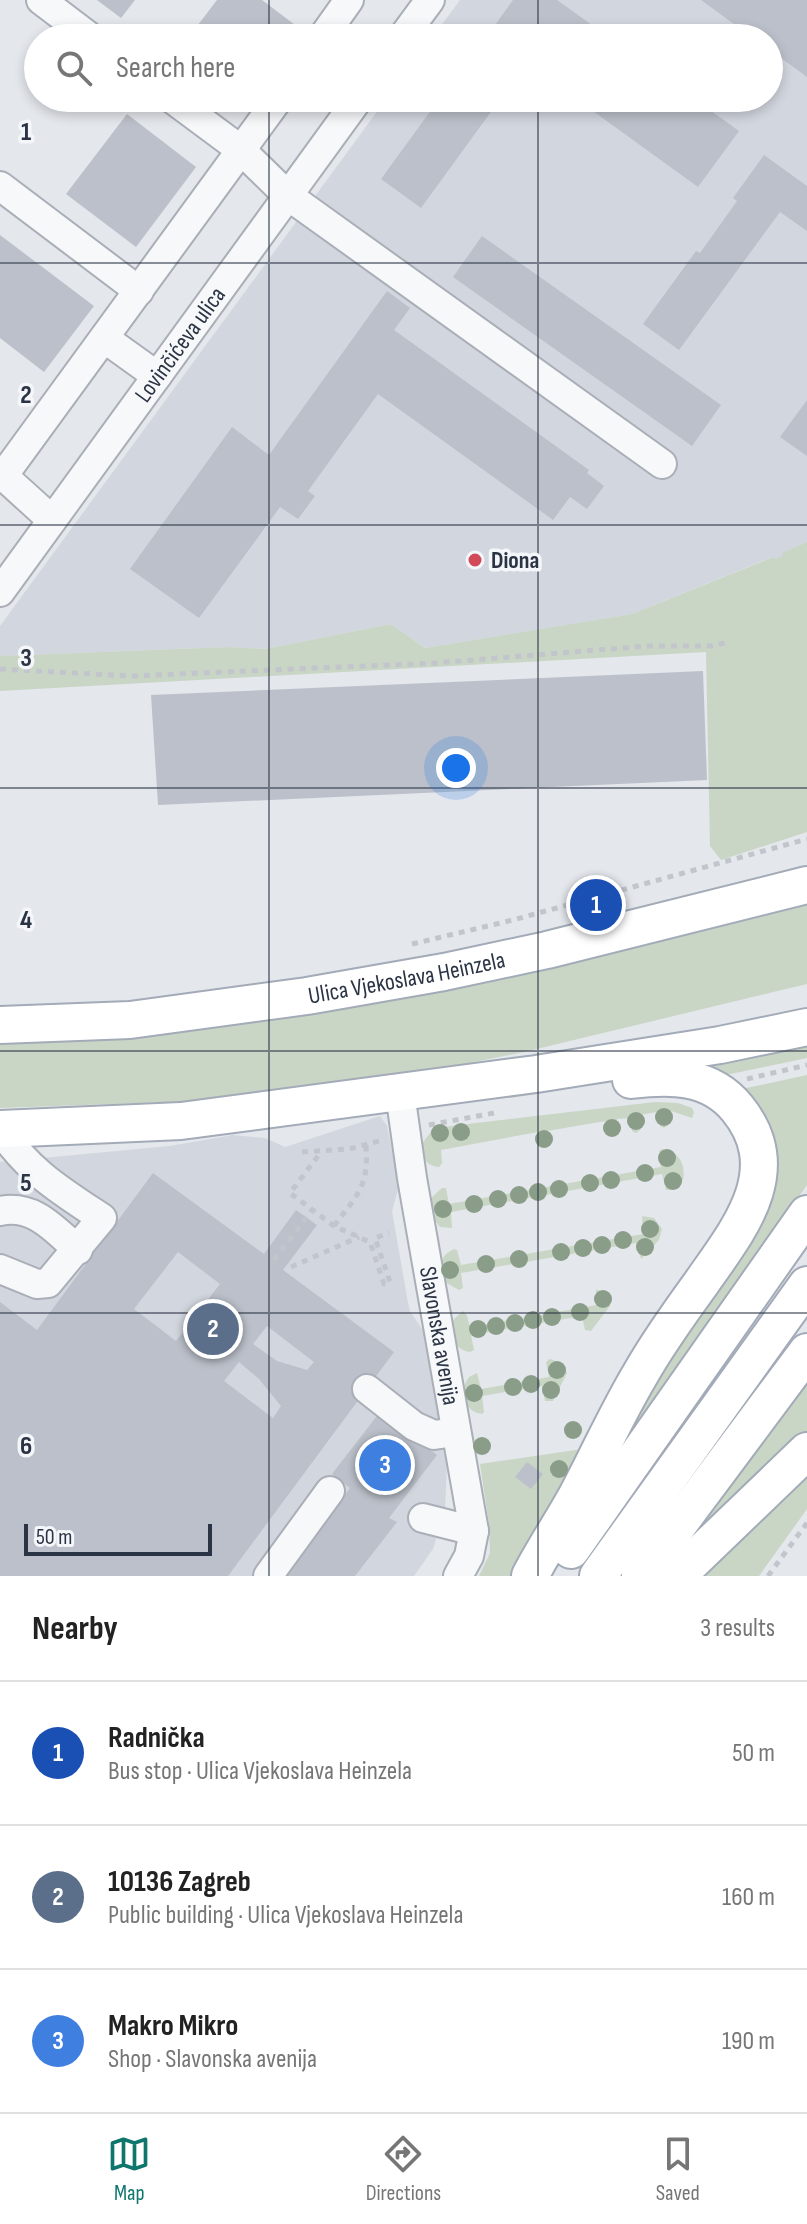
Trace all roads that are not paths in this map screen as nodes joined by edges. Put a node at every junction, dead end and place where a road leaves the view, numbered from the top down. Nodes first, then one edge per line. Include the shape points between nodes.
1 (41, 0) edge
2 (430, 0) edge
3 (339, 4) edge
4 (73, 24) edge
5 (329, 24) edge
6 (412, 24) edge
7 (190, 112) edge
8 (269, 112) edge
9 (349, 112) edge
10 (241, 150) junction
11 (0, 186) edge
12 (287, 195) junction
13 (139, 291) junction
14 (104, 338) junction
15 (157, 376) junction
16 (662, 464) dead end
17 (2, 475) edge
18 (52, 520) junction
19 (0, 592) edge
20 (807, 863) edge
21 (807, 885) edge
22 (690, 915) junction
23 (0, 1025) edge
24 (807, 1027) edge
25 (536, 1074) junction
26 (400, 1093) junction
27 (53, 1128) junction
28 (0, 1129) edge
29 (34, 1172) junction
30 (0, 1211) edge
31 (807, 1214) edge
32 (78, 1250) junction
33 (0, 1269) edge
34 (807, 1285) edge
35 (807, 1352) edge
36 (367, 1389) dead end
37 (455, 1432) junction
38 (807, 1451) edge
39 (330, 1491) dead end
40 (423, 1518) dead end
41 (474, 1531) junction
42 (268, 1576) edge
43 (458, 1576) edge
44 (530, 1576) edge
45 (553, 1576) edge
46 (598, 1576) edge
47 (640, 1576) edge
48 (677, 1576) edge

1 - 4 street
2 - 6 street
3 - 5 street
7 - 10 street
8 - 10 street
9 - 12 street, Lovinčićeva ulica
10 - 12 street
10 - 13 street
11 - 13 street
12 - 15 street, Lovinčićeva ulica
12 - 16 street
13 - 14 street
14 - 15 street
14 - 17 street
15 - 18 street, Lovinčićeva ulica
17 - 18 street
18 - 19 street, Lovinčićeva ulica
20 - 22 main road via 734,888
21 - 22 main road, Ulica Vjekoslava Heinzela
22 - 23 main road, Ulica Vjekoslava Heinzela via 444,972 307,996 130,1020
24 - 25 main road
25 - 26 main road
25 - 44 main road via 583,1087 654,1077 708,1084 740,1111 760,1158 746,1216 641,1372
26 - 27 main road via 181,1121
26 - 37 street, Slavonska avenija
27 - 28 main road
27 - 29 street
28 - 29 street
29 - 32 street via 102,1218
30 - 32 street via 15,1208 39,1215
31 - 45 main road
32 - 33 street via 48,1283 37,1284
34 - 46 main road
35 - 47 main road
36 - 37 street via 414,1426 434,1435
37 - 41 street, Slavonska avenija
38 - 48 main road
39 - 42 street
40 - 41 street
41 - 43 street, Slavonska avenija

